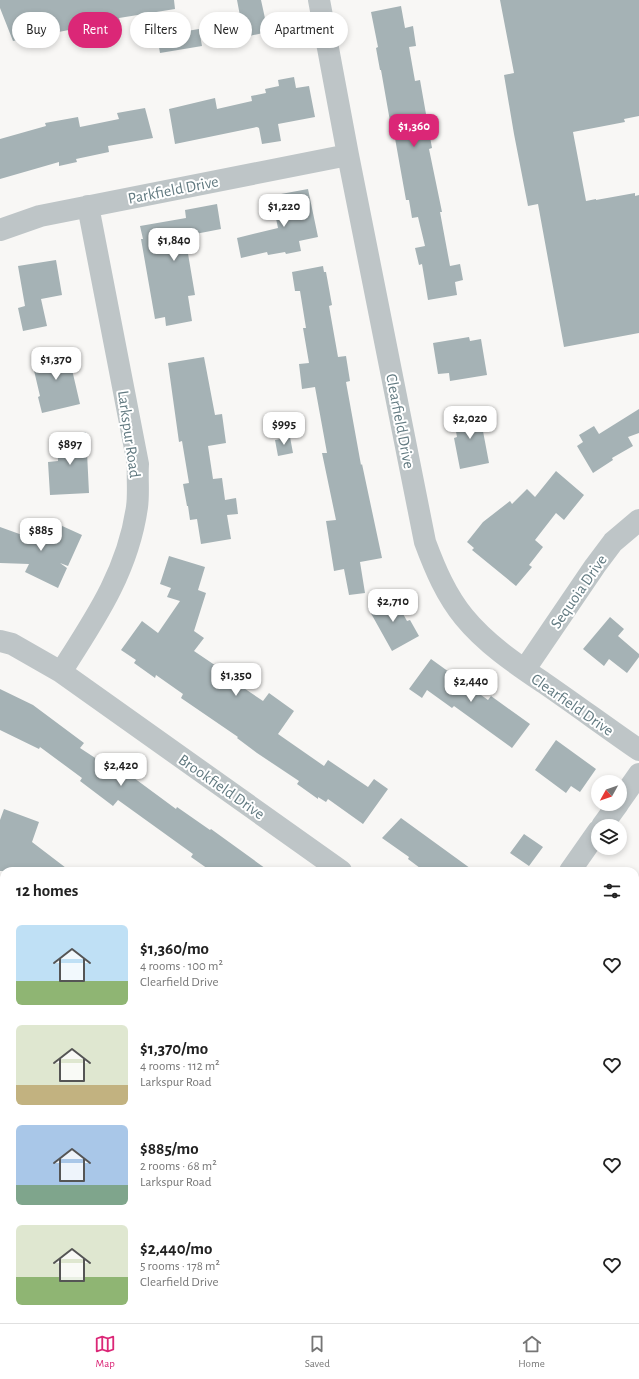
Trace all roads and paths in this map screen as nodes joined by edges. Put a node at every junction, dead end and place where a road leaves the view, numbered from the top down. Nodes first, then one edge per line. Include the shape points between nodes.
1 (319, 0) edge
2 (348, 155) junction
3 (88, 206) junction
4 (0, 230) edge
5 (639, 520) edge
6 (0, 641) edge
7 (525, 669) junction
8 (61, 672) junction
9 (639, 750) edge
10 (639, 774) edge
11 (627, 791) edge
12 (591, 841) edge
13 (335, 867) edge
14 (573, 867) edge

1 - 2 street, Clearfield Drive
2 - 3 street, Parkfield Drive
2 - 7 street, Clearfield Drive via 426,542 434,569 464,618 490,643
3 - 4 street, Parkfield Drive via 40,216
3 - 8 street, Larkspur Road via 138,464 137,506 130,542 115,583
5 - 7 street, Sequoia Drive via 613,542 594,566
6 - 8 street, Brookfield Drive via 12,644
7 - 9 street, Clearfield Drive
8 - 13 street, Brookfield Drive
10 - 11 street
12 - 14 street

